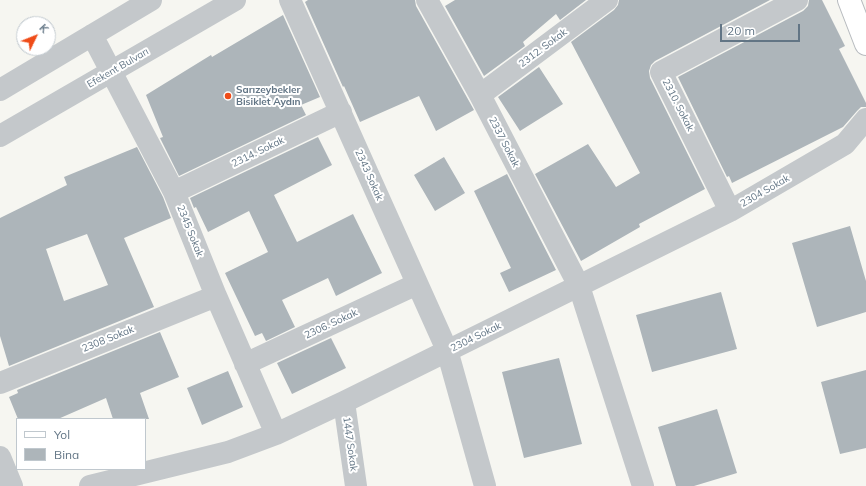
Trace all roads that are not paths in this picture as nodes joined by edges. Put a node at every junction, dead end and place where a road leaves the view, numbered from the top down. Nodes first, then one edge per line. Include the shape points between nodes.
1 (151, 0) edge
2 (235, 0) edge
3 (290, 0) edge
4 (427, 0) edge
5 (607, 0) edge
6 (797, 0) edge
7 (849, 0) edge
8 (92, 35) junction
9 (866, 44) edge
10 (112, 72) junction
11 (0, 90) edge
12 (480, 95) junction
13 (341, 112) junction
14 (866, 119) edge
15 (0, 136) edge
16 (866, 143) edge
17 (845, 144) junction
18 (174, 192) junction
19 (730, 211) junction
20 (417, 284) junction
21 (579, 286) junction
22 (216, 296) junction
23 (447, 350) junction
24 (245, 364) junction
25 (0, 382) edge
26 (344, 402) junction
27 (276, 434) junction
28 (0, 457) edge
29 (12, 486) edge
30 (90, 486) edge
31 (356, 486) edge
32 (485, 486) edge
33 (643, 486) edge

1 - 8 street
2 - 10 street, Efekent Bulvarı
3 - 13 street, 2343 Sokak
4 - 12 street, 2337 Sokak
5 - 12 street, 2312. Sokak
6 - 19 street, 2310. Sokak via 661,72
7 - 9 main road
8 - 10 street, 2345 Sokak
8 - 11 street
10 - 15 street, Efekent Bulvarı
10 - 18 street, 2345 Sokak
12 - 21 street, 2337 Sokak
13 - 18 street, 2314. Sokak
13 - 20 street, 2343 Sokak
14 - 17 street
16 - 17 street
17 - 19 street, 2304 Sokak
18 - 22 street, 2345 Sokak
19 - 21 street, 2304 Sokak
20 - 23 street, 2343 Sokak
20 - 24 street, 2306. Sokak
21 - 23 street, 2304 Sokak
21 - 33 street, 2337 Sokak
22 - 24 street, 2345 Sokak
22 - 25 street, 2308 Sokak
23 - 26 street, 2304 Sokak
23 - 32 street, 2343 Sokak
24 - 27 street, 2345 Sokak
26 - 27 street, 2304 Sokak
26 - 31 street, 1447 Sokak
27 - 30 street, 2304 Sokak via 228,452
28 - 29 street

